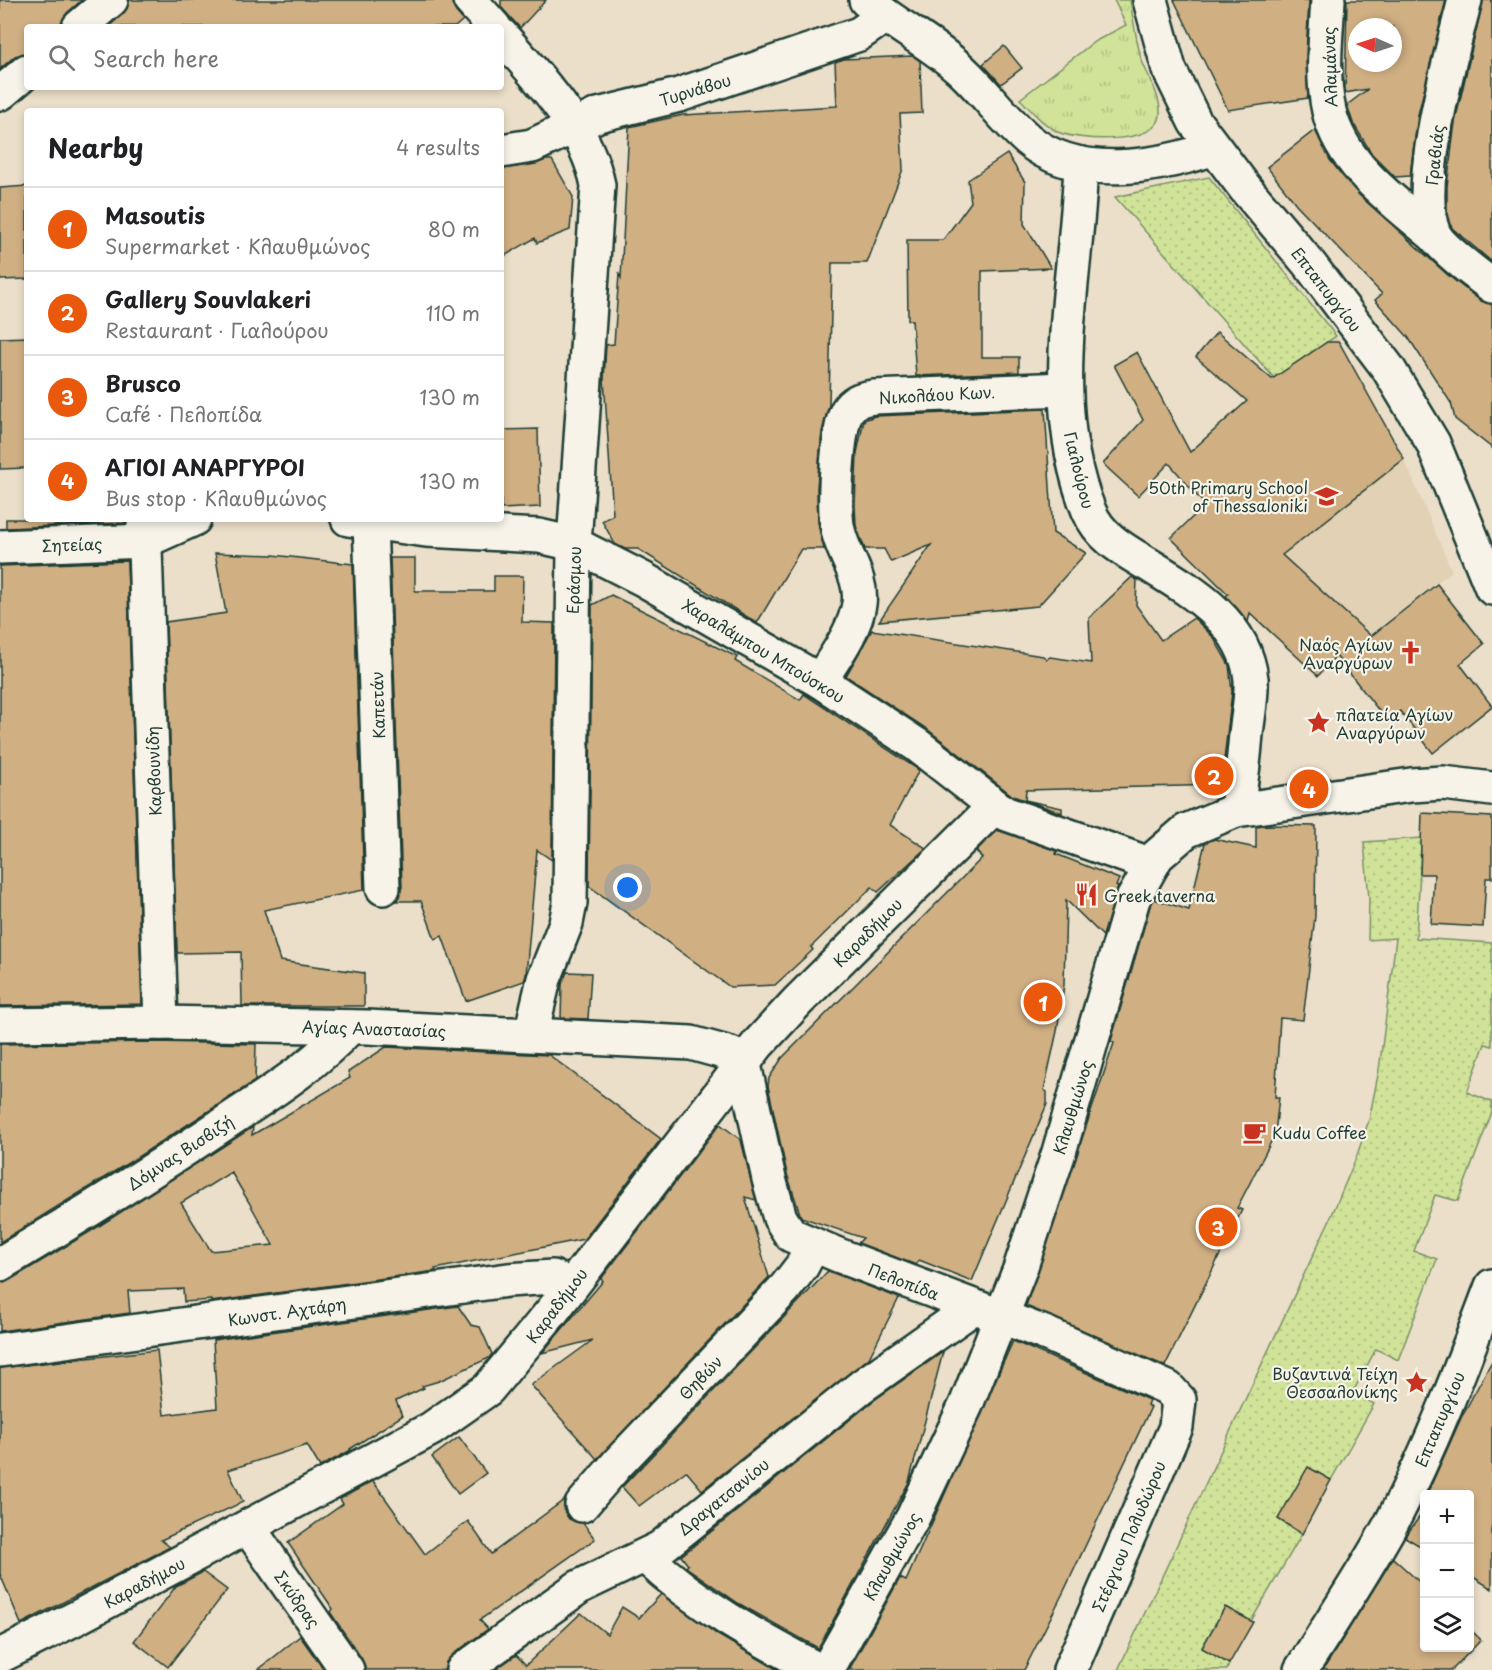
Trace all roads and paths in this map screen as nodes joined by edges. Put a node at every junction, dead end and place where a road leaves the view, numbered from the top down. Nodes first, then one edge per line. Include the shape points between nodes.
1 (111, 0) edge
2 (470, 0) edge
3 (1150, 0) edge
4 (1328, 0) edge
5 (1465, 0) edge
6 (876, 8) edge
7 (83, 24) edge
8 (491, 24) edge
9 (504, 39) edge
10 (24, 74) edge
11 (1, 93) edge
12 (573, 126) junction
13 (1214, 147) junction
14 (504, 151) edge
15 (1081, 164) junction
16 (1435, 236) junction
17 (1492, 286) edge
18 (1065, 389) junction
19 (180, 522) edge
20 (359, 522) edge
21 (366, 522) edge
22 (144, 530) edge
23 (573, 544) junction
24 (0, 547) edge
25 (1492, 588) edge
26 (820, 681) junction
27 (1492, 789) edge
28 (995, 806) junction
29 (1236, 810) junction
30 (1152, 865) junction
31 (383, 888) dead end
32 (161, 1023) junction
33 (0, 1025) edge
34 (350, 1027) junction
35 (531, 1034) junction
36 (742, 1064) junction
37 (813, 1245) junction
38 (0, 1264) edge
39 (571, 1286) junction
40 (1492, 1286) edge
41 (988, 1312) junction
42 (0, 1350) edge
43 (1179, 1400) joint
44 (582, 1505) dead end
45 (248, 1527) junction
46 (646, 1557) junction
47 (0, 1656) edge
48 (347, 1670) edge
49 (463, 1670) edge
50 (818, 1670) edge
51 (827, 1670) edge
52 (1070, 1670) edge
53 (1301, 1670) edge

1 - 7 street
2 - 8 street
3 - 13 street, Επταπυργίου via 1162,49 1178,89
4 - 16 street, Αλαμάνας via 1326,82 1334,128 1350,156 1376,185
5 - 16 street, Γραβιάς via 1433,138 1430,215
6 - 12 street, Τυρνάβου via 859,34 715,84 598,115
6 - 15 street via 952,62 1028,141 1052,156
9 - 12 street, Εράσμου
10 - 11 street
12 - 14 street, Τυρνάβου via 532,146
12 - 23 street, Εράσμου via 591,159 598,194
13 - 15 street via 1156,163
13 - 25 street, Επταπυργίου via 1310,265 1399,385 1444,468
15 - 18 street, Γιαλούρου
16 - 17 street
18 - 26 street, Νικολάου Κων. via 874,397 858,400 850,407 839,449 836,516 858,582 859,605 842,646
18 - 29 street, Γιαλούρου via 1077,469 1089,512 1100,531 1198,596 1230,628 1242,650 1251,693
19 - 22 street
20 - 31 street, Καπετάν
21 - 23 street, Χαραλάμπου Μπούσκου via 426,530 539,536
22 - 24 street, Σητείας
22 - 32 street, Καρβουνίδη
23 - 26 street, Χαραλάμπου Μπούσκου via 643,579
23 - 35 street, Εράσμου via 570,903
26 - 28 street, Χαραλάμπου Μπούσκου via 917,745
27 - 29 street, Κλαυθμώνος via 1411,784
28 - 30 street, Χαραλάμπου Μπούσκου via 1020,819
28 - 36 street, Καραδήμου via 798,1001
29 - 30 street, Κλαυθμώνος via 1186,831
30 - 41 street, Κλαυθμώνος via 1127,917 1059,1152
32 - 33 street, Αγίας Αναστασίας
32 - 34 street, Αγίας Αναστασίας
34 - 35 street, Αγίας Αναστασίας
34 - 38 street, Δόμνας Βισβιζή via 320,1055 249,1107 138,1181
35 - 36 street, Αγίας Αναστασίας via 691,1043 721,1050
36 - 37 street, Πελοπίδα via 780,1218 791,1235
36 - 39 street, Καραδήμου
37 - 41 street, Πελοπίδα
37 - 44 street, Θηβών via 785,1288
39 - 42 street, Κωνστ. Αχτάρη via 553,1277 508,1280
39 - 45 street, Καραδήμου via 502,1373 472,1402 431,1429
40 - 53 street, Επταπυργίου via 1445,1408 1409,1487
41 - 43 street, Πελοπίδα via 1168,1388
41 - 46 street, Δραγατσανίου via 862,1386
41 - 51 street, Κλαυθμώνος via 937,1468
43 - 52 street, Στέργιου Πολυδώρου via 1176,1427
45 - 47 street, Καραδήμου
45 - 48 street, Σκύδρας
46 - 49 street, Δραγατσανίου via 579,1587
46 - 50 street via 710,1609

